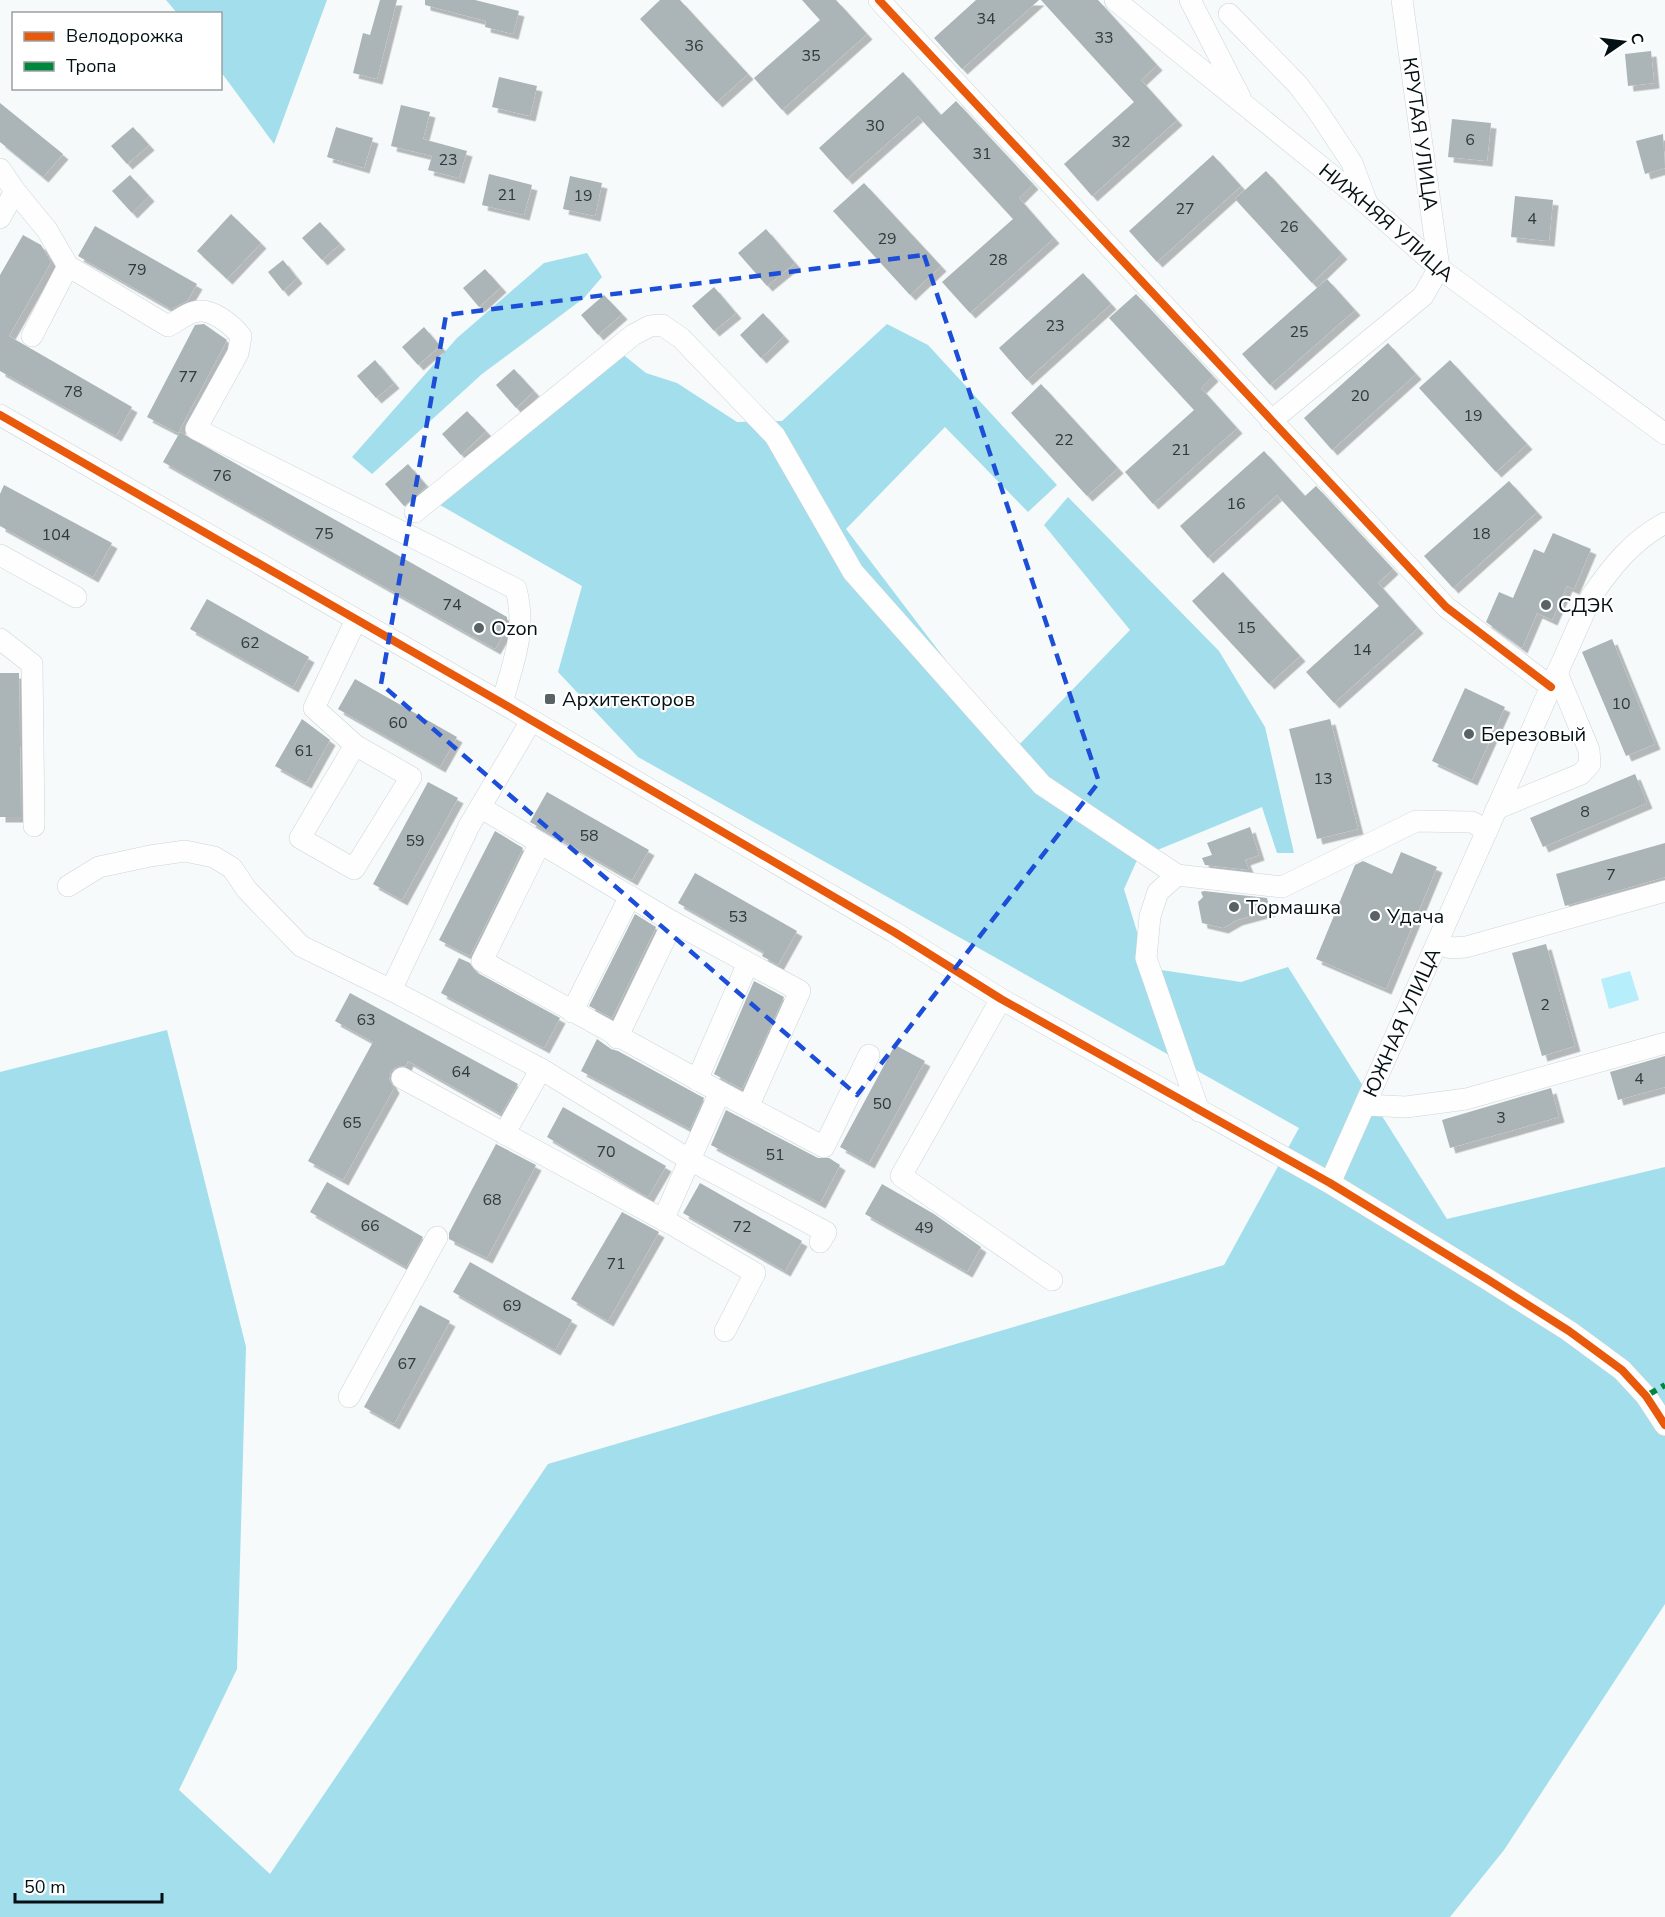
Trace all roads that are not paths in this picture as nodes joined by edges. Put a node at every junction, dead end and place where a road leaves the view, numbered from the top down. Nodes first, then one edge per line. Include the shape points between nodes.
1 (879, 0) edge
2 (1115, 0) edge
3 (1190, 0) edge
4 (1402, 0) edge
5 (1229, 14) dead end
6 (1246, 108) junction
7 (0, 169) edge
8 (15, 191) junction
9 (1367, 204) junction
10 (0, 218) edge
11 (68, 266) junction
12 (1439, 268) junction
13 (32, 336) dead end
14 (0, 415) edge
15 (1271, 420) junction
16 (1665, 434) edge
17 (415, 512) dead end
18 (1665, 523) edge
19 (0, 555) edge
20 (76, 597) dead end
21 (356, 620) junction
22 (0, 639) edge
23 (1554, 680) junction
24 (502, 703) junction
25 (531, 722) junction
26 (355, 745) junction
27 (480, 807) junction
28 (1496, 809) junction
29 (34, 826) dead end
30 (1487, 831) junction
31 (540, 843) junction
32 (1177, 875) junction
33 (68, 886) dead end
34 (1665, 891) edge
35 (630, 896) junction
36 (673, 922) junction
37 (1437, 944) junction
38 (748, 963) junction
39 (391, 990) junction
40 (1001, 999) junction
41 (572, 1012) junction
42 (617, 1038) junction
43 (1665, 1043) edge
44 (869, 1056) dead end
45 (541, 1069) junction
46 (402, 1078) dead end
47 (697, 1080) junction
48 (720, 1092) junction
49 (1365, 1105) junction
50 (748, 1107) junction
51 (1199, 1111) junction
52 (504, 1134) junction
53 (690, 1160) junction
54 (1330, 1183) junction
55 (663, 1220) junction
56 (437, 1237) dead end
57 (820, 1242) dead end
58 (1052, 1280) dead end
59 (725, 1332) dead end
60 (349, 1397) dead end
61 (1665, 1425) edge

1 - 15 street
2 - 6 street, НИЖНЯЯ УЛИЦА
3 - 6 street
4 - 12 street, КРУТАЯ УЛИЦА
5 - 9 street via 1298,85 1319,113 1352,163
6 - 9 street, НИЖНЯЯ УЛИЦА
7 - 8 street
8 - 10 street
8 - 11 street via 47,230
9 - 12 street, НИЖНЯЯ УЛИЦА
11 - 13 street
11 - 24 street via 168,326 195,311 213,314 241,336 238,353 196,429 516,589 522,611 520,641
12 - 15 street via 1423,296
12 - 16 street, НИЖНЯЯ УЛИЦА
14 - 21 street
15 - 23 street via 1446,607
17 - 32 street via 633,334 662,325 681,338 775,436 852,572 1042,785
18 - 23 street, ЮЖНАЯ УЛИЦА via 1646,534 1614,563 1591,597
19 - 20 street
21 - 24 street
21 - 26 street via 314,708
22 - 29 street via 32,664
23 - 28 street, ЮЖНАЯ УЛИЦА
23 - 28 street via 1589,750 1590,764 1581,774
24 - 25 street
25 - 27 street
25 - 40 street via 894,932
26 - 26 street via 300,838 354,869 411,777
27 - 31 street
27 - 39 street
28 - 30 street, ЮЖНАЯ УЛИЦА
30 - 32 street via 1472,822 1416,821 1282,887
30 - 37 street, ЮЖНАЯ УЛИЦА
31 - 35 street
31 - 41 street via 482,962
32 - 51 street via 1158,892 1150,916 1146,958
33 - 39 street via 99,867 150,856 185,851 214,857 232,868 247,890 301,946
34 - 37 street via 1466,947
35 - 36 street
35 - 41 street
36 - 38 street
36 - 42 street
37 - 49 street, ЮЖНАЯ УЛИЦА
38 - 47 street
38 - 50 street via 800,991
39 - 45 street
40 - 51 street
40 - 58 street via 901,1176
41 - 42 street
42 - 47 street
43 - 49 street via 1466,1099 1406,1107
44 - 50 street via 824,1147
45 - 52 street
45 - 53 street
46 - 52 street
47 - 48 street
48 - 50 street
48 - 53 street
49 - 54 street, ЮЖНАЯ УЛИЦА
51 - 54 street
52 - 55 street
53 - 55 street
53 - 57 street via 826,1232
54 - 61 street via 1569,1331 1622,1370
55 - 59 street via 755,1274
56 - 60 street

